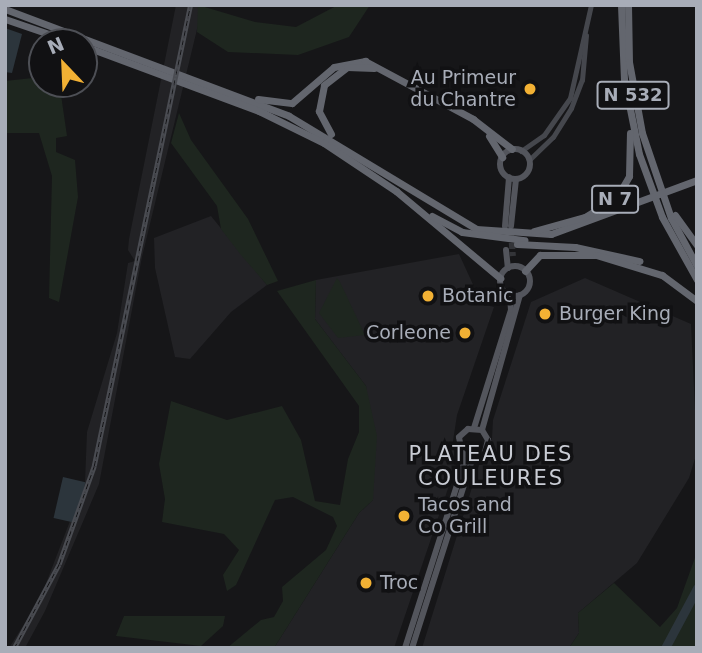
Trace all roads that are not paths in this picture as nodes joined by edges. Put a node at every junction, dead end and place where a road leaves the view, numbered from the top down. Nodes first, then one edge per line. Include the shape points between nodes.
1 (591, 5) edge
2 (621, 5) edge
3 (628, 5) edge
4 (5, 9) edge
5 (5, 19) edge
6 (586, 25) junction
7 (31, 28) edge
8 (98, 51) edge
9 (162, 71) junction
10 (187, 80) junction
11 (220, 88) junction
12 (627, 104) junction
13 (517, 150) junction
14 (357, 154) junction
15 (502, 157) junction
16 (529, 160) junction
17 (654, 174) junction
18 (516, 177) junction
19 (697, 182) edge
20 (405, 198) junction
21 (508, 226) tunnel mouth
22 (492, 238) junction
23 (523, 239) junction
24 (697, 245) edge
25 (506, 250) tunnel mouth
26 (513, 256) tunnel mouth
27 (697, 266) edge
28 (512, 267) junction
29 (525, 271) junction
30 (662, 275) junction
31 (500, 278) junction
32 (697, 280) edge
33 (510, 295) junction
34 (520, 295) junction
35 (697, 301) edge
36 (478, 429) junction
37 (464, 454) junction
38 (474, 457) junction
39 (419, 613) junction
40 (416, 625) junction
41 (405, 648) edge
42 (412, 648) edge

1 - 6 main road
2 - 12 highway, N 532
3 - 17 highway, N 532 via 634,98
4 - 9 highway, N 7
5 - 7 highway
6 - 13 main road via 570,98 544,135
6 - 16 main road via 584,71 575,100 553,137
8 - 9 highway, N 7
9 - 10 highway, N 7
10 - 11 highway, N 7
10 - 20 highway, N 7 via 299,129
11 - 13 highway, N 7 via 267,102 292,103 334,67 365,61 473,120
11 - 14 highway, N 7 via 289,116
12 - 23 highway, N 7 via 632,158 617,197 568,223
12 - 32 highway, N 532 via 652,193
13 - 15 main road
13 - 16 main road
14 - 15 highway via 328,130 319,105 334,74 362,65 477,127 494,141
14 - 22 highway, N 7 via 452,219
15 - 18 main road via 500,167
16 - 18 main road
17 - 24 highway, N 7
17 - 27 highway, N 532
18 - 21 main road
19 - 23 highway, N 7 via 565,230
20 - 22 highway, N 7 via 440,222
20 - 31 highway
22 - 23 highway, N 7
23 - 30 highway, N 7 via 604,251
25 - 28 main road
26 - 28 main road
28 - 29 main road
28 - 31 main road
29 - 30 highway, N 7 via 537,256 570,254 618,260
29 - 34 main road via 529,283
30 - 35 highway, N 7
31 - 33 main road
33 - 34 main road
33 - 36 main road via 511,310
34 - 36 main road
36 - 37 main road via 459,437
36 - 38 main road via 487,448
37 - 38 main road
37 - 39 main road
38 - 39 main road
39 - 40 main road
40 - 41 main road
40 - 42 main road

